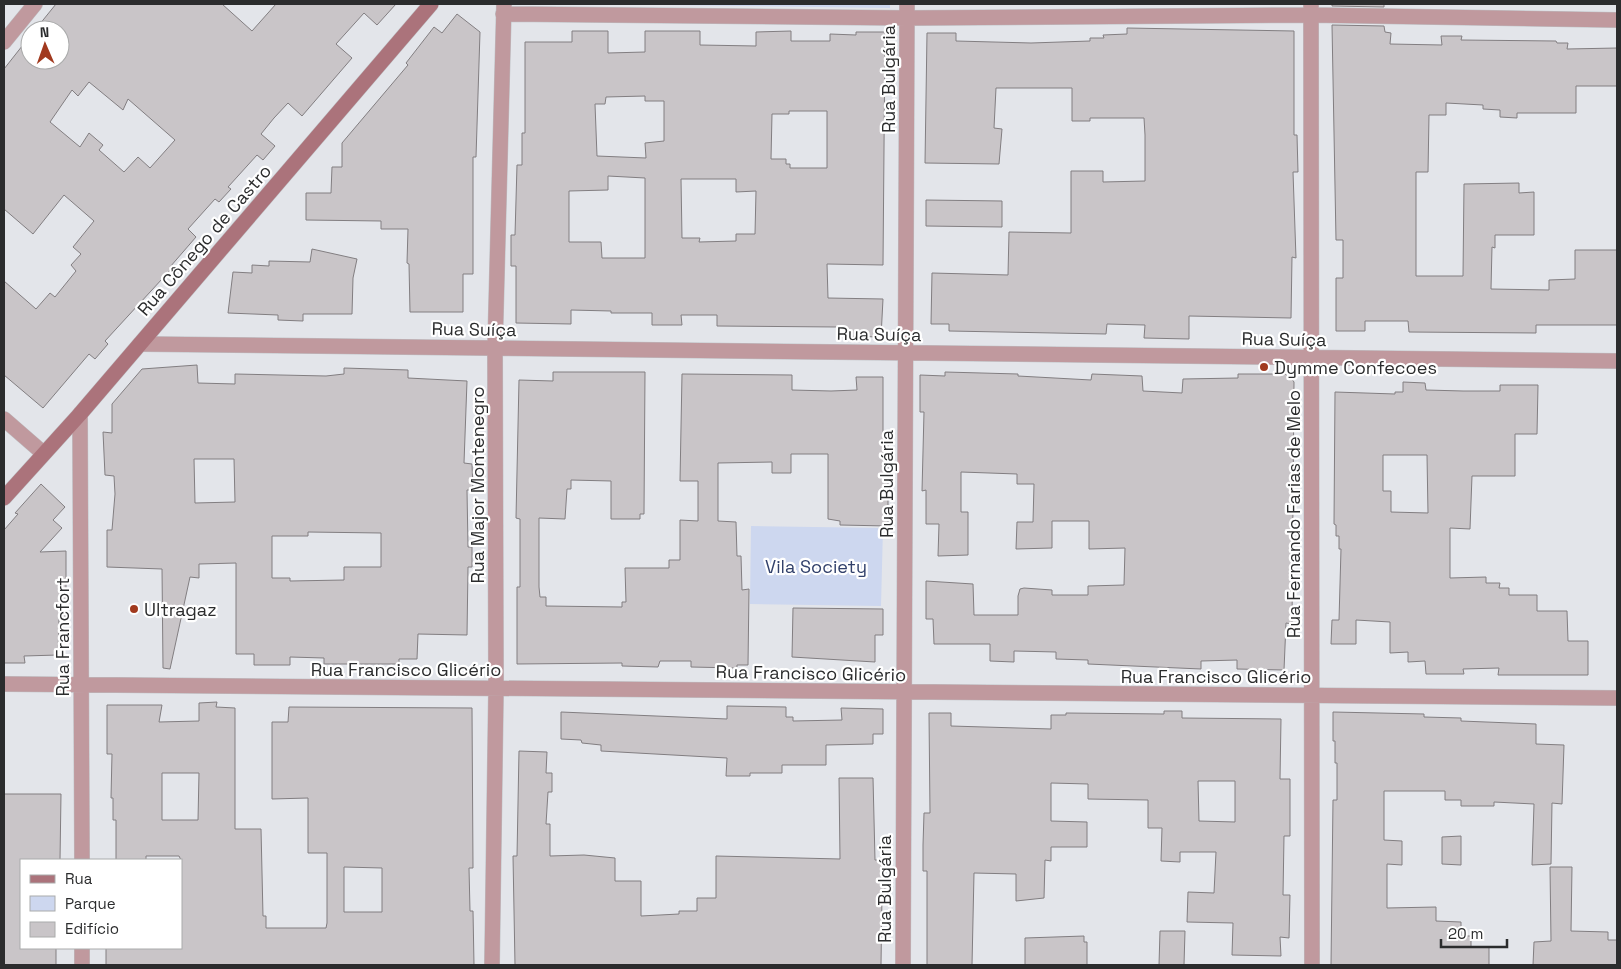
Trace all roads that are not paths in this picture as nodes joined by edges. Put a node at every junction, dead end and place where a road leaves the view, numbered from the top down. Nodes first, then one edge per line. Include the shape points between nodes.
1 (35, 4) edge
2 (431, 4) edge
3 (504, 9) edge
4 (1311, 9) edge
5 (907, 11) edge
6 (1617, 20) edge
7 (4, 42) edge
8 (140, 344) junction
9 (495, 348) junction
10 (906, 353) junction
11 (1311, 358) junction
12 (1617, 361) edge
13 (80, 414) junction
14 (4, 420) edge
15 (43, 453) junction
16 (4, 498) edge
17 (4, 684) edge
18 (81, 685) junction
19 (496, 689) junction
20 (904, 692) junction
21 (1311, 696) junction
22 (1617, 698) edge
23 (82, 859) edge
24 (82, 949) edge
25 (82, 965) edge
26 (492, 965) edge
27 (902, 965) edge
28 (1312, 965) edge

1 - 7 street
2 - 8 main road, Rua Cônego de Castro
3 - 5 street
3 - 9 street, Rua Major Montenegro
4 - 5 street
4 - 6 street
4 - 11 street, Rua Fernando Farias de Melo
5 - 10 street, Rua Bulgária
8 - 9 street, Rua Suíça
8 - 13 main road, Rua Cônego de Castro
9 - 10 street, Rua Suíça
9 - 19 street, Rua Major Montenegro
10 - 11 street, Rua Suíça
10 - 20 street, Rua Bulgária
11 - 12 street, Rua Suíça
11 - 21 street, Rua Fernando Farias de Melo
13 - 15 main road, Rua Cônego de Castro
13 - 18 street, Rua Francfort
14 - 15 street
15 - 16 main road, Rua Cônego de Castro
17 - 18 street, Rua Francisco Glicério
18 - 19 street, Rua Francisco Glicério
18 - 23 street, Rua Francfort
19 - 20 street, Rua Francisco Glicério
19 - 26 street, Rua Major Montenegro
20 - 21 street, Rua Francisco Glicério
20 - 27 street, Rua Bulgária
21 - 22 street, Rua Francisco Glicério
21 - 28 street, Rua Fernando Farias de Melo
24 - 25 street

